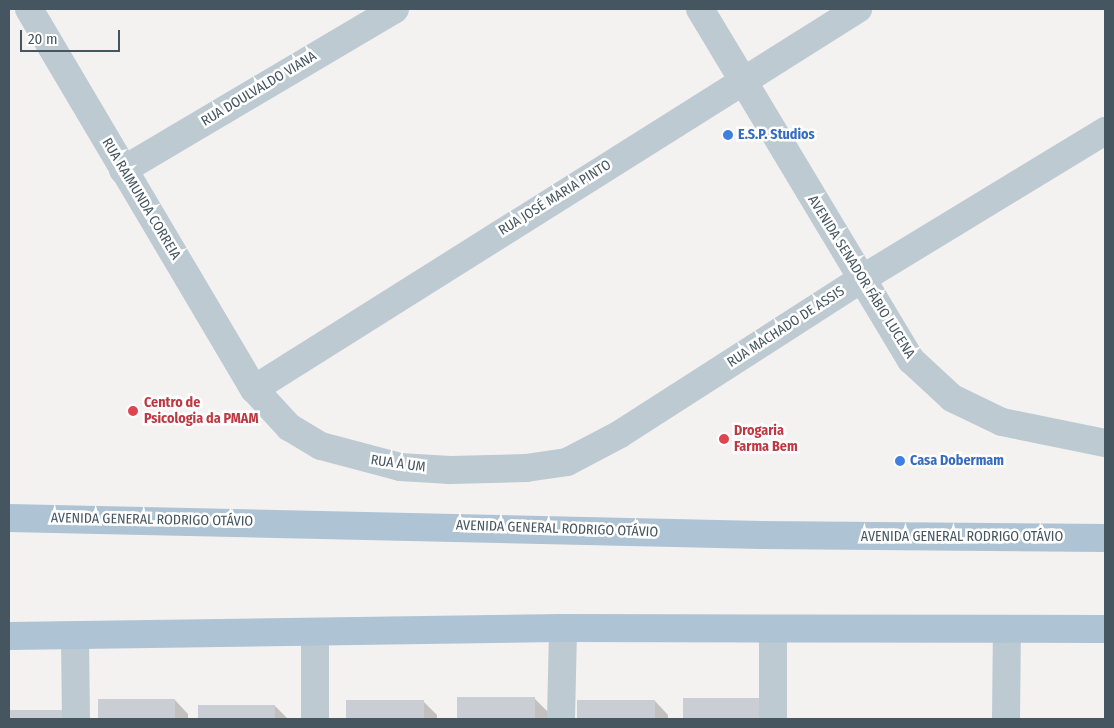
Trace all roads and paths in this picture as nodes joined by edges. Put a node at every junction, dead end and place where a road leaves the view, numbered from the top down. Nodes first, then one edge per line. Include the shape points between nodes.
1 (29, 9) edge
2 (394, 9) edge
3 (700, 9) edge
4 (858, 9) edge
5 (741, 81) junction
6 (1105, 131) edge
7 (123, 170) junction
8 (860, 280) junction
9 (254, 389) junction
10 (1105, 443) edge
11 (347, 455) joint
12 (450, 470) joint
13 (9, 518) edge
14 (1105, 538) edge
15 (563, 628) junction
16 (774, 629) junction
17 (1105, 629) edge
18 (1007, 630) junction
19 (315, 633) junction
20 (9, 636) edge
21 (75, 638) junction
22 (76, 719) edge
23 (315, 719) edge
24 (561, 719) edge
25 (773, 719) edge
26 (1006, 719) edge

1 - 7 street, RUA RAIMUNDA CORREIA
2 - 7 street, RUA DOULVALDO VIANA
3 - 5 street, AVENIDA SENADOR FÁBIO LUCENA
4 - 5 street, RUA JOSÉ MARIA PINTO
5 - 8 street, AVENIDA SENADOR FÁBIO LUCENA
5 - 9 street, RUA JOSÉ MARIA PINTO
6 - 8 street, RUA MACHADO DE ASSIS
7 - 9 street, RUA RAIMUNDA CORREIA
8 - 10 street, AVENIDA SENADOR FÁBIO LUCENA via 911,360 952,398 1002,422
8 - 12 street, RUA MACHADO DE ASSIS via 620,434 567,462 526,468
9 - 11 street, RUA RAIMUNDA CORREIA via 289,427 321,446
11 - 12 street, RUA A UM via 400,467
13 - 14 main road, AVENIDA GENERAL RODRIGO OTÁVIO via 762,535
15 - 16 main road
15 - 19 main road
15 - 24 street
16 - 18 main road
16 - 25 street
17 - 18 main road
18 - 26 street
19 - 21 main road
19 - 23 street
20 - 21 main road
21 - 22 street

